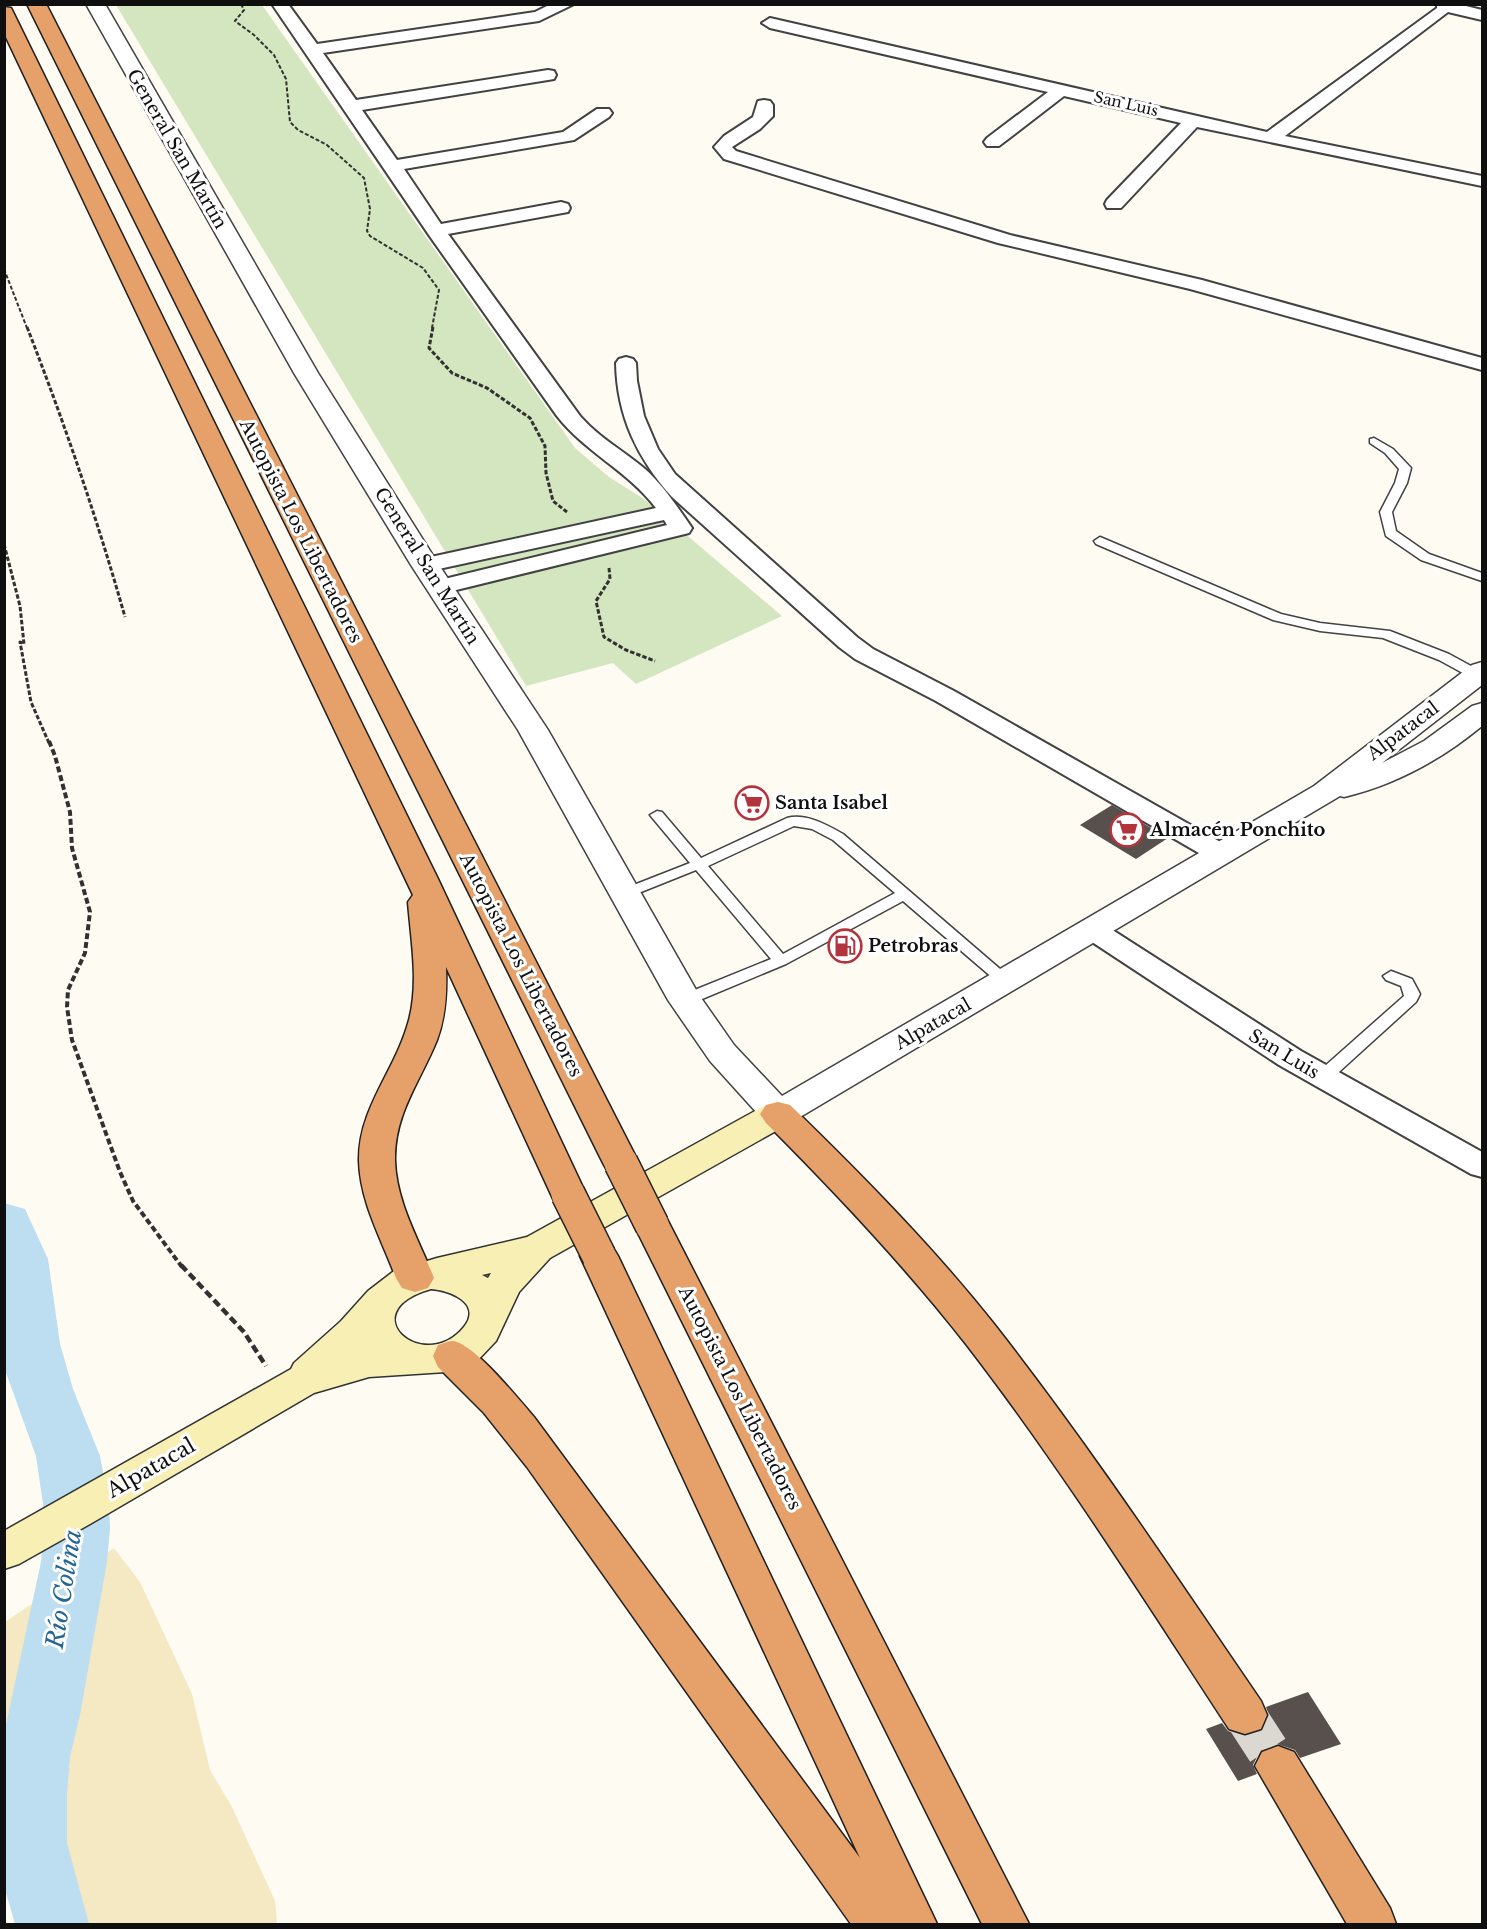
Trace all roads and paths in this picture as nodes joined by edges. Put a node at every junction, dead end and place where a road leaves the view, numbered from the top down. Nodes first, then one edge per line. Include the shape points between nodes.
1 (36, 4) edge
2 (95, 4) edge
3 (241, 4) edge
4 (280, 4) edge
5 (566, 4) edge
6 (4, 12) edge
7 (1482, 15) edge
8 (770, 23) dead end
9 (313, 50) junction
10 (548, 75) dead end
11 (1061, 90) junction
12 (764, 105) dead end
13 (352, 106) junction
14 (603, 112) dead end
15 (1194, 120) junction
16 (1270, 138) junction
17 (993, 142) dead end
18 (391, 166) junction
19 (1482, 181) edge
20 (1114, 204) dead end
21 (561, 208) dead end
22 (436, 231) junction
23 (4, 269) edge
24 (626, 363) dead end
25 (1482, 364) edge
26 (1374, 441) dead end
27 (592, 539) junction
28 (1100, 541) dead end
29 (4, 544) edge
30 (425, 565) junction
31 (1482, 577) edge
32 (440, 587) junction
33 (125, 617) dead end
34 (655, 661) dead end
35 (1480, 673) edge
36 (1482, 712) edge
37 (1417, 722) junction
38 (1452, 737) junction
39 (1325, 793) junction
40 (657, 815) dead end
41 (1221, 854) junction
42 (697, 866) junction
43 (422, 879) junction
44 (626, 893) junction
45 (904, 894) junction
46 (1093, 930) junction
47 (781, 961) junction
48 (1391, 976) dead end
49 (1006, 981) junction
50 (685, 1000) junction
51 (1323, 1077) junction
52 (778, 1114) junction
53 (1482, 1166) edge
54 (537, 1248) junction
55 (420, 1277) junction
56 (381, 1301) junction
57 (486, 1323) junction
58 (434, 1358) junction
59 (288, 1389) junction
60 (4, 1552) edge
61 (1245, 1715) tunnel mouth
62 (1278, 1766) tunnel mouth
63 (878, 1924) edge
64 (914, 1924) edge
65 (1006, 1924) edge
66 (1373, 1924) edge

1 - 65 highway, Autopista Los Libertadores, bridge
2 - 30 street, General San Martín via 242,264
3 - 27 path via 244,10 235,21 273,55 286,79 290,122 327,145 364,178 370,236 423,268 439,290 429,348 452,373 487,388 530,418 545,446 553,501
4 - 9 street
5 - 9 street via 539,16
6 - 43 highway
7 - 16 street via 1442,9
8 - 11 street, San Luis
9 - 13 street
10 - 13 street
11 - 15 street, San Luis
11 - 17 street
12 - 25 street via 764,116 756,125 726,141 726,153 1005,239 1195,284
13 - 18 street
14 - 18 street via 568,136
15 - 16 street, San Luis
15 - 20 street
16 - 19 street, San Luis
18 - 22 street
21 - 22 street
22 - 27 street via 573,423 645,481 675,520
23 - 33 path via 66,426
24 - 41 street via 627,392 635,423 669,481 848,642
26 - 31 lane via 1405,468 1386,512 1390,533 1425,557
27 - 30 street
27 - 32 street
27 - 34 path via 609,566 610,579 596,602 604,637
28 - 35 lane via 1277,617 1320,627 1385,634
29 - 59 path via 23,625 24,644 20,642 31,702 55,756 70,812 72,848 90,912 85,953 68,990 72,1040 134,1201 172,1256 244,1332
30 - 32 street, General San Martín
32 - 44 street, General San Martín via 532,730
35 - 37 street, Alpatacal
36 - 38 street, Alpatacal
37 - 38 street via 1427,731
37 - 39 street, Alpatacal
38 - 39 street, Alpatacal via 1389,772
39 - 41 street, Alpatacal
40 - 42 lane
41 - 46 street, Alpatacal
42 - 44 lane
42 - 45 lane via 792,821 816,825 838,837
42 - 47 lane
43 - 55 highway via 428,1007 416,1049 381,1120 377,1161 380,1184
43 - 64 highway, bridge
44 - 50 street, General San Martín
45 - 47 lane
45 - 49 lane
46 - 49 street, Alpatacal
46 - 51 street, San Luis via 1234,1024
47 - 50 lane
48 - 51 lane via 1407,983 1411,999
49 - 52 street, Alpatacal
50 - 52 street, General San Martín via 722,1053
51 - 53 street, San Luis
52 - 54 main road, Alpatacal
52 - 61 highway via 885,1223 976,1330 1081,1472
54 - 55 main road, Alpatacal
54 - 57 main road, Alpatacal via 492,1301
55 - 56 main road, Alpatacal via 392,1289
55 - 57 main road via 454,1277 467,1282 484,1300 488,1311
56 - 58 main road via 374,1326 387,1348 400,1356
56 - 59 main road, Alpatacal via 355,1330
57 - 58 main road, Alpatacal via 474,1342
58 - 59 main road, Alpatacal via 361,1363
58 - 63 highway via 475,1375 501,1405 806,1819
59 - 60 main road, Alpatacal
62 - 66 highway

